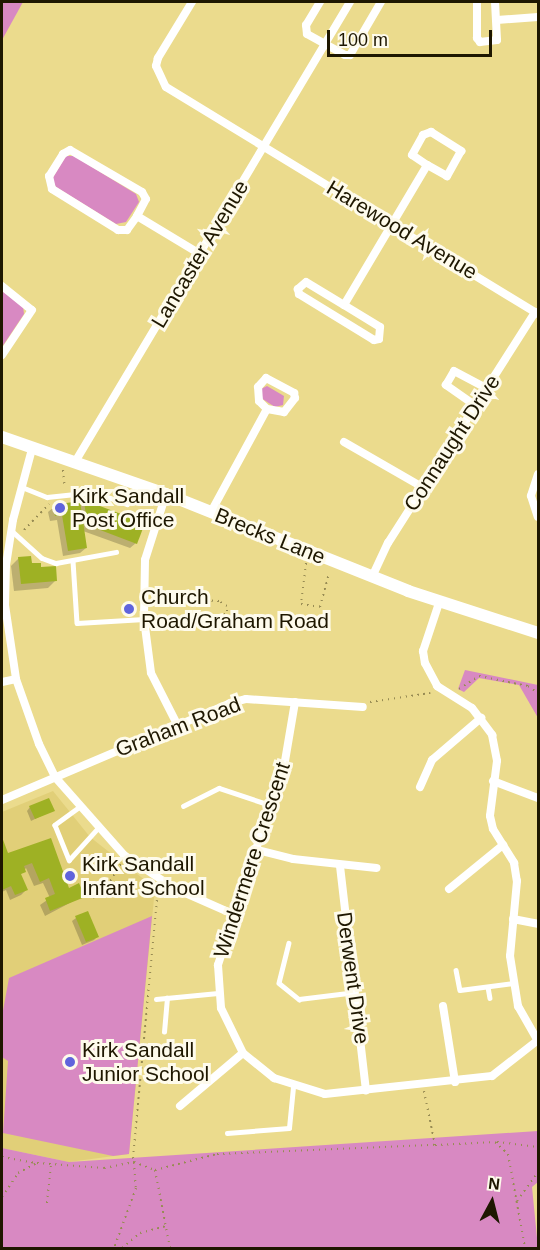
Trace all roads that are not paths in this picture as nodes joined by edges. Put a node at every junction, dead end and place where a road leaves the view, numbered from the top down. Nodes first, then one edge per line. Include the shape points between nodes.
1 (192, 2) edge
2 (320, 2) edge
3 (350, 2) edge
4 (381, 2) edge
5 (477, 2) edge
6 (495, 2) edge
7 (538, 17) edge
8 (497, 20) junction
9 (325, 44) junction
10 (265, 146) junction
11 (427, 165) junction
12 (137, 216) junction
13 (392, 223) junction
14 (200, 254) junction
15 (2, 286) edge
16 (344, 305) junction
17 (537, 313) edge
18 (2, 356) edge
19 (488, 388) junction
20 (476, 406) junction
21 (267, 409) junction
22 (2, 437) edge
23 (344, 442) dead end
24 (32, 449) junction
25 (75, 462) junction
26 (538, 474) edge
27 (22, 487) junction
28 (146, 487) junction
29 (424, 488) junction
30 (166, 494) junction
31 (211, 512) junction
32 (538, 517) edge
33 (15, 534) junction
34 (117, 552) dead end
35 (73, 561) junction
36 (4, 565) edge
37 (372, 577) junction
38 (440, 600) junction
39 (144, 619) junction
40 (538, 633) edge
41 (16, 679) junction
42 (2, 682) edge
43 (295, 702) junction
44 (363, 707) road end
45 (481, 718) junction
46 (178, 726) junction
47 (55, 777) junction
48 (493, 781) junction
49 (420, 787) dead end
50 (538, 798) edge
51 (2, 800) edge
52 (270, 805) junction
53 (183, 806) dead end
54 (80, 807) junction
55 (98, 828) junction
56 (503, 845) junction
57 (254, 849) junction
58 (340, 866) junction
59 (377, 868) dead end
60 (449, 889) dead end
61 (233, 914) junction
62 (513, 919) junction
63 (538, 924) edge
64 (289, 943) dead end
65 (456, 970) dead end
66 (514, 983) junction
67 (488, 987) junction
68 (356, 992) junction
69 (218, 993) junction
70 (167, 998) junction
71 (490, 998) dead end
72 (156, 999) dead end
73 (443, 1006) dead end
74 (164, 1032) dead end
75 (538, 1040) edge
76 (243, 1053) junction
77 (455, 1082) junction
78 (293, 1087) junction
79 (366, 1090) junction
80 (180, 1106) dead end
81 (227, 1133) dead end

1 - 10 street, Harewood Avenue via 158,58 156,66 162,83
2 - 9 street via 305,30
3 - 9 street, Lancaster Avenue
4 - 9 street via 350,55
5 - 8 street via 477,41 497,40
6 - 8 street
7 - 8 street
9 - 10 street, Lancaster Avenue
10 - 13 street, Harewood Avenue
10 - 14 street, Lancaster Avenue
11 - 11 street via 412,154 426,132 461,151 447,176
11 - 13 street
12 - 12 street via 123,232 51,189 50,176 63,154 70,150 142,192 146,199
12 - 14 street
13 - 16 street
13 - 17 street, Harewood Avenue
14 - 25 street, Lancaster Avenue
15 - 18 street via 32,310
16 - 16 street via 380,327 379,339 374,340 299,294 298,289 306,282
17 - 19 street, Connaught Drive
19 - 20 street, Connaught Drive
19 - 20 street via 454,371 446,385
20 - 29 street, Connaught Drive
21 - 21 street via 284,412 295,398 294,393 280,382 261,380 257,395
21 - 31 street
22 - 24 street, Brecks Lane
23 - 29 street
24 - 25 street, Brecks Lane
24 - 27 street
25 - 28 street, Brecks Lane
26 - 32 street via 531,496
27 - 28 lane via 47,497 94,492 127,504
27 - 33 street
28 - 30 street, Brecks Lane
29 - 37 street, Connaught Drive via 388,543
30 - 31 street, Brecks Lane
30 - 39 street via 145,560
31 - 37 street, Brecks Lane
33 - 35 lane via 47,560
33 - 36 street
34 - 35 lane
35 - 39 lane via 77,623
36 - 41 street via 7,634
37 - 38 street, Brecks Lane
38 - 40 street, Brecks Lane
38 - 45 street via 423,651 428,672 443,690
39 - 46 street via 151,673
41 - 42 street
41 - 47 street
43 - 44 street, Graham Road
43 - 46 street, Graham Road via 246,699
43 - 52 street, Windermere Crescent via 285,761
45 - 48 street via 495,747
45 - 49 street via 432,760
46 - 47 street, Graham Road
47 - 51 street, Graham Road
47 - 54 street
48 - 50 street
48 - 56 street via 490,816
52 - 53 lane via 219,788
52 - 57 street, Windermere Crescent
54 - 55 street
54 - 55 lane via 55,825 69,860
55 - 61 street via 124,855 158,879
56 - 60 street
56 - 62 street via 516,872
57 - 58 street
57 - 61 street, Windermere Crescent
58 - 59 street
58 - 68 street, Derwent Drive
61 - 69 street, Windermere Crescent via 218,965
62 - 63 street
62 - 66 street via 510,956
64 - 68 lane via 279,983 298,999
65 - 67 lane via 460,990
66 - 67 lane
66 - 75 street via 522,1018
67 - 71 lane
68 - 79 street, Derwent Drive
69 - 70 lane
69 - 76 street, Windermere Crescent
70 - 72 lane
70 - 74 lane
73 - 77 street
75 - 77 street, Windermere Crescent via 492,1076
76 - 78 street, Windermere Crescent via 273,1078
76 - 80 street
77 - 79 street, Windermere Crescent
78 - 79 street, Windermere Crescent via 315,1094
78 - 81 lane via 289,1128

